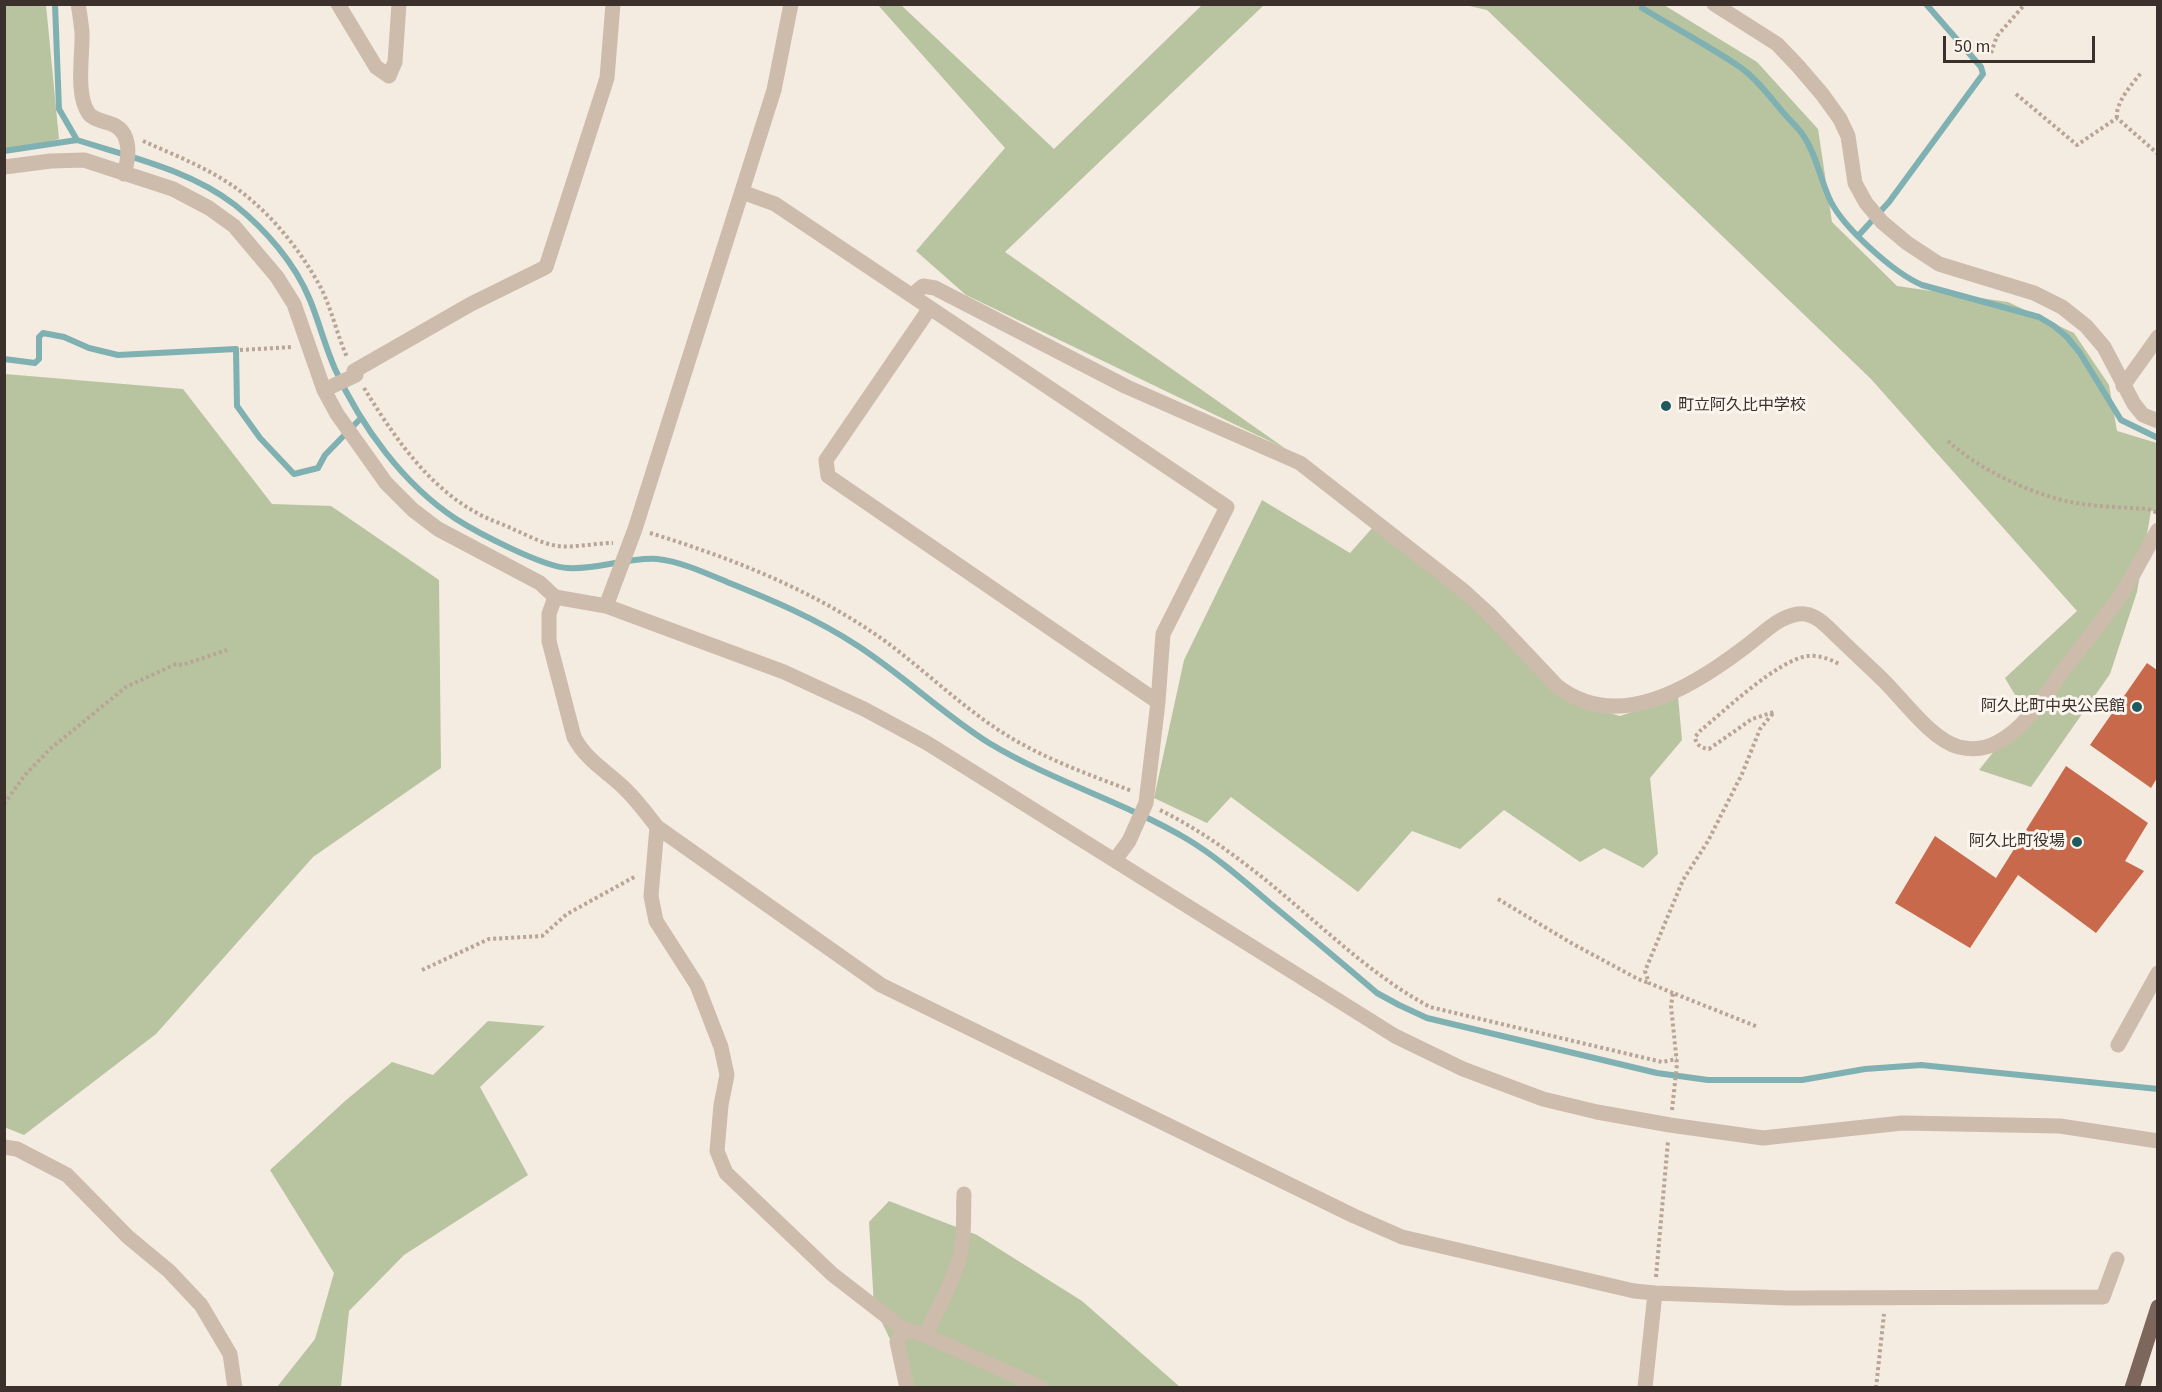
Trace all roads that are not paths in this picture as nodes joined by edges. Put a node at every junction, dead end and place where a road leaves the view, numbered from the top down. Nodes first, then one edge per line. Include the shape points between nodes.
1 (78, 4) edge
2 (338, 4) edge
3 (399, 4) edge
4 (613, 4) edge
5 (791, 4) edge
6 (1714, 4) edge
7 (4, 167) edge
8 (126, 170) junction
9 (742, 192) junction
10 (912, 295) junction
11 (930, 308) junction
12 (2157, 337) edge
13 (2123, 386) junction
14 (324, 390) junction
15 (2157, 421) edge
16 (2157, 530) edge
17 (555, 597) junction
18 (606, 606) junction
19 (1158, 702) junction
20 (657, 827) junction
21 (1115, 860) junction
22 (2157, 973) edge
23 (2118, 1045) dead end
24 (2157, 1141) edge
25 (4, 1147) edge
26 (964, 1194) dead end
27 (2117, 1258) dead end
28 (1655, 1293) junction
29 (2157, 1306) edge
30 (903, 1329) junction
31 (925, 1335) junction
32 (235, 1388) edge
33 (907, 1388) edge
34 (1042, 1388) edge
35 (1645, 1388) edge
36 (2133, 1388) edge

1 - 8 street via 82,93 89,114 115,125 128,142
2 - 3 street via 376,67 389,76 395,62
4 - 14 street via 607,78 546,267 471,304 354,371 353,377
5 - 9 street via 774,90
6 - 13 street via 1777,44 1821,94 1848,136 1855,183 1882,222 1939,264 2034,293 2062,308 2086,326 2104,347
7 - 8 street via 84,160
8 - 14 street via 209,207 234,226 294,304
9 - 10 street via 775,204
9 - 18 street via 635,529
10 - 11 street
10 - 16 street via 923,286 934,288 1127,387 1299,464 1465,592 1567,694 1604,705 1643,704 1662,699 1743,649 1785,616 1802,613 1818,618 1935,734 1957,747 1976,749 1998,743 2016,730 2126,587
11 - 19 street via 1227,507 1163,634
11 - 19 street via 825,460 828,476
12 - 13 street
13 - 15 street via 2144,415
14 - 17 street via 386,483 413,510 438,529 540,582
17 - 18 street
17 - 20 street via 549,614 549,641 574,736 590,760 638,801
18 - 21 street via 784,672 864,710 927,743
19 - 21 street via 1146,800 1129,841
20 - 28 street via 881,985 1354,1216 1402,1237
20 - 30 street via 651,897 656,921 697,985 721,1047 727,1075 717,1152 726,1173 832,1274
21 - 24 street via 1395,1036 1463,1069 1543,1099 1670,1125 1764,1138 1902,1123 2060,1126
22 - 23 street
25 - 32 street via 17,1149 67,1175 128,1237 169,1271 201,1305 230,1354
26 - 31 street via 960,1255
27 - 28 street via 2103,1297 1885,1299
28 - 35 street
29 - 36 main road
30 - 31 street
30 - 33 street via 897,1342
31 - 34 street

